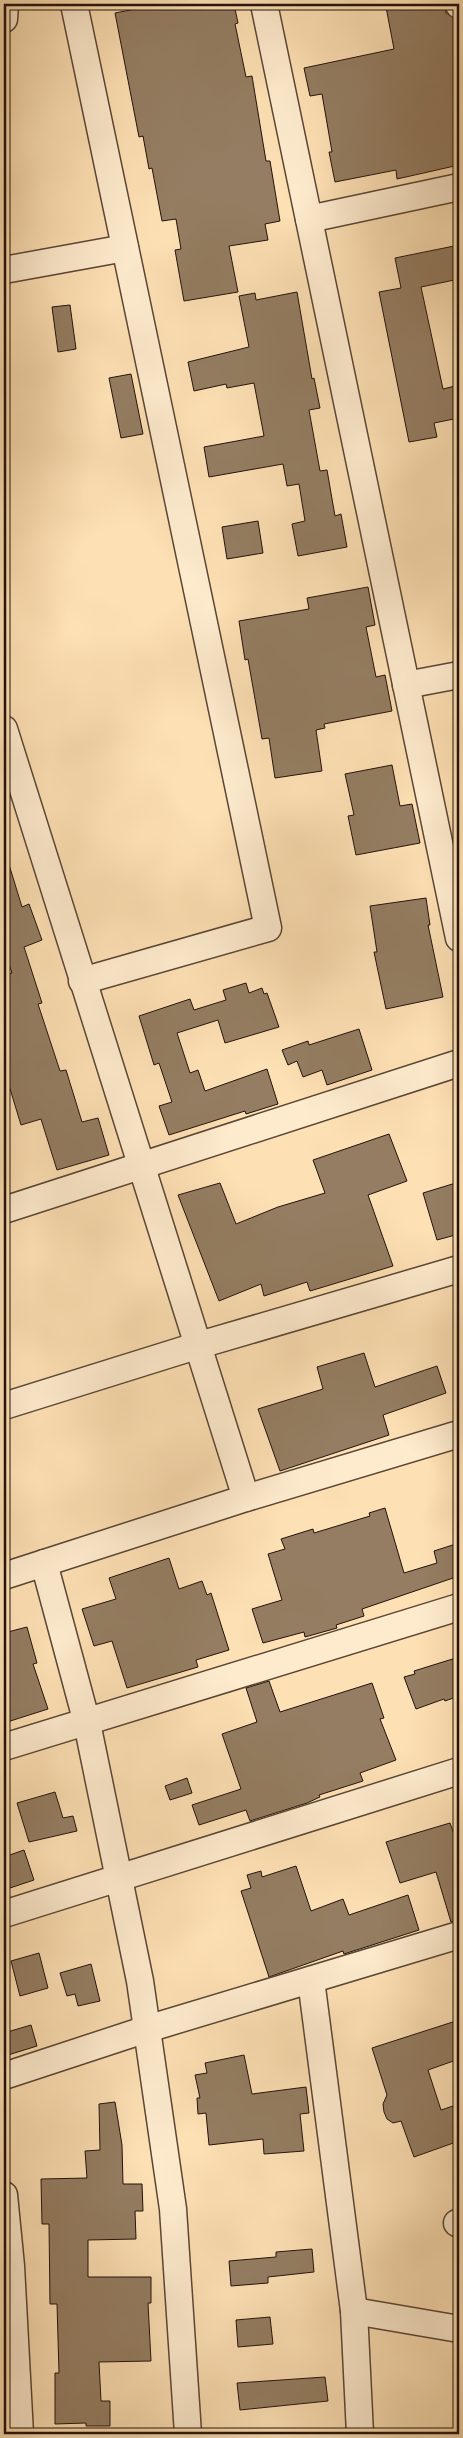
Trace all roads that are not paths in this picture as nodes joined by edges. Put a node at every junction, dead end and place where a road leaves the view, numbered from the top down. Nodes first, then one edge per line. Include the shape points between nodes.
1 (6, 4) edge
2 (74, 4) edge
3 (264, 4) edge
4 (4, 19) edge
5 (459, 187) edge
6 (308, 219) junction
7 (125, 248) junction
8 (4, 270) edge
9 (459, 675) edge
10 (406, 685) junction
11 (4, 729) edge
12 (459, 938) edge
13 (82, 981) junction
14 (459, 1063) edge
15 (140, 1166) junction
16 (4, 1210) edge
17 (459, 1269) edge
18 (196, 1346) junction
19 (4, 1406) edge
20 (459, 1434) edge
21 (246, 1498) junction
22 (44, 1563) junction
23 (4, 1576) edge
24 (459, 1607) edge
25 (87, 1723) junction
26 (4, 1747) edge
27 (459, 1771) edge
28 (120, 1877) junction
29 (4, 1914) edge
30 (459, 1935) edge
31 (311, 1980) junction
32 (147, 2029) junction
33 (4, 2076) edge
34 (4, 2195) edge
35 (354, 2311) junction
36 (459, 2329) edge
37 (20, 2434) edge
38 (188, 2434) edge
39 (360, 2434) edge

1 - 4 street
2 - 7 street
3 - 6 street
5 - 6 street
6 - 10 street
7 - 8 street
7 - 13 street via 268,928
9 - 10 street
10 - 12 street
11 - 13 street
13 - 15 street
14 - 15 street
15 - 16 street
15 - 18 street
17 - 18 street
18 - 19 street
18 - 21 street
20 - 21 street
21 - 22 street
22 - 23 street
22 - 25 street
24 - 25 street
25 - 26 street
25 - 28 street
27 - 28 street
28 - 29 street
28 - 32 street
30 - 31 street
31 - 32 street
31 - 35 street
32 - 33 street
32 - 38 street via 173,2209
34 - 37 street
35 - 36 street
35 - 39 street

